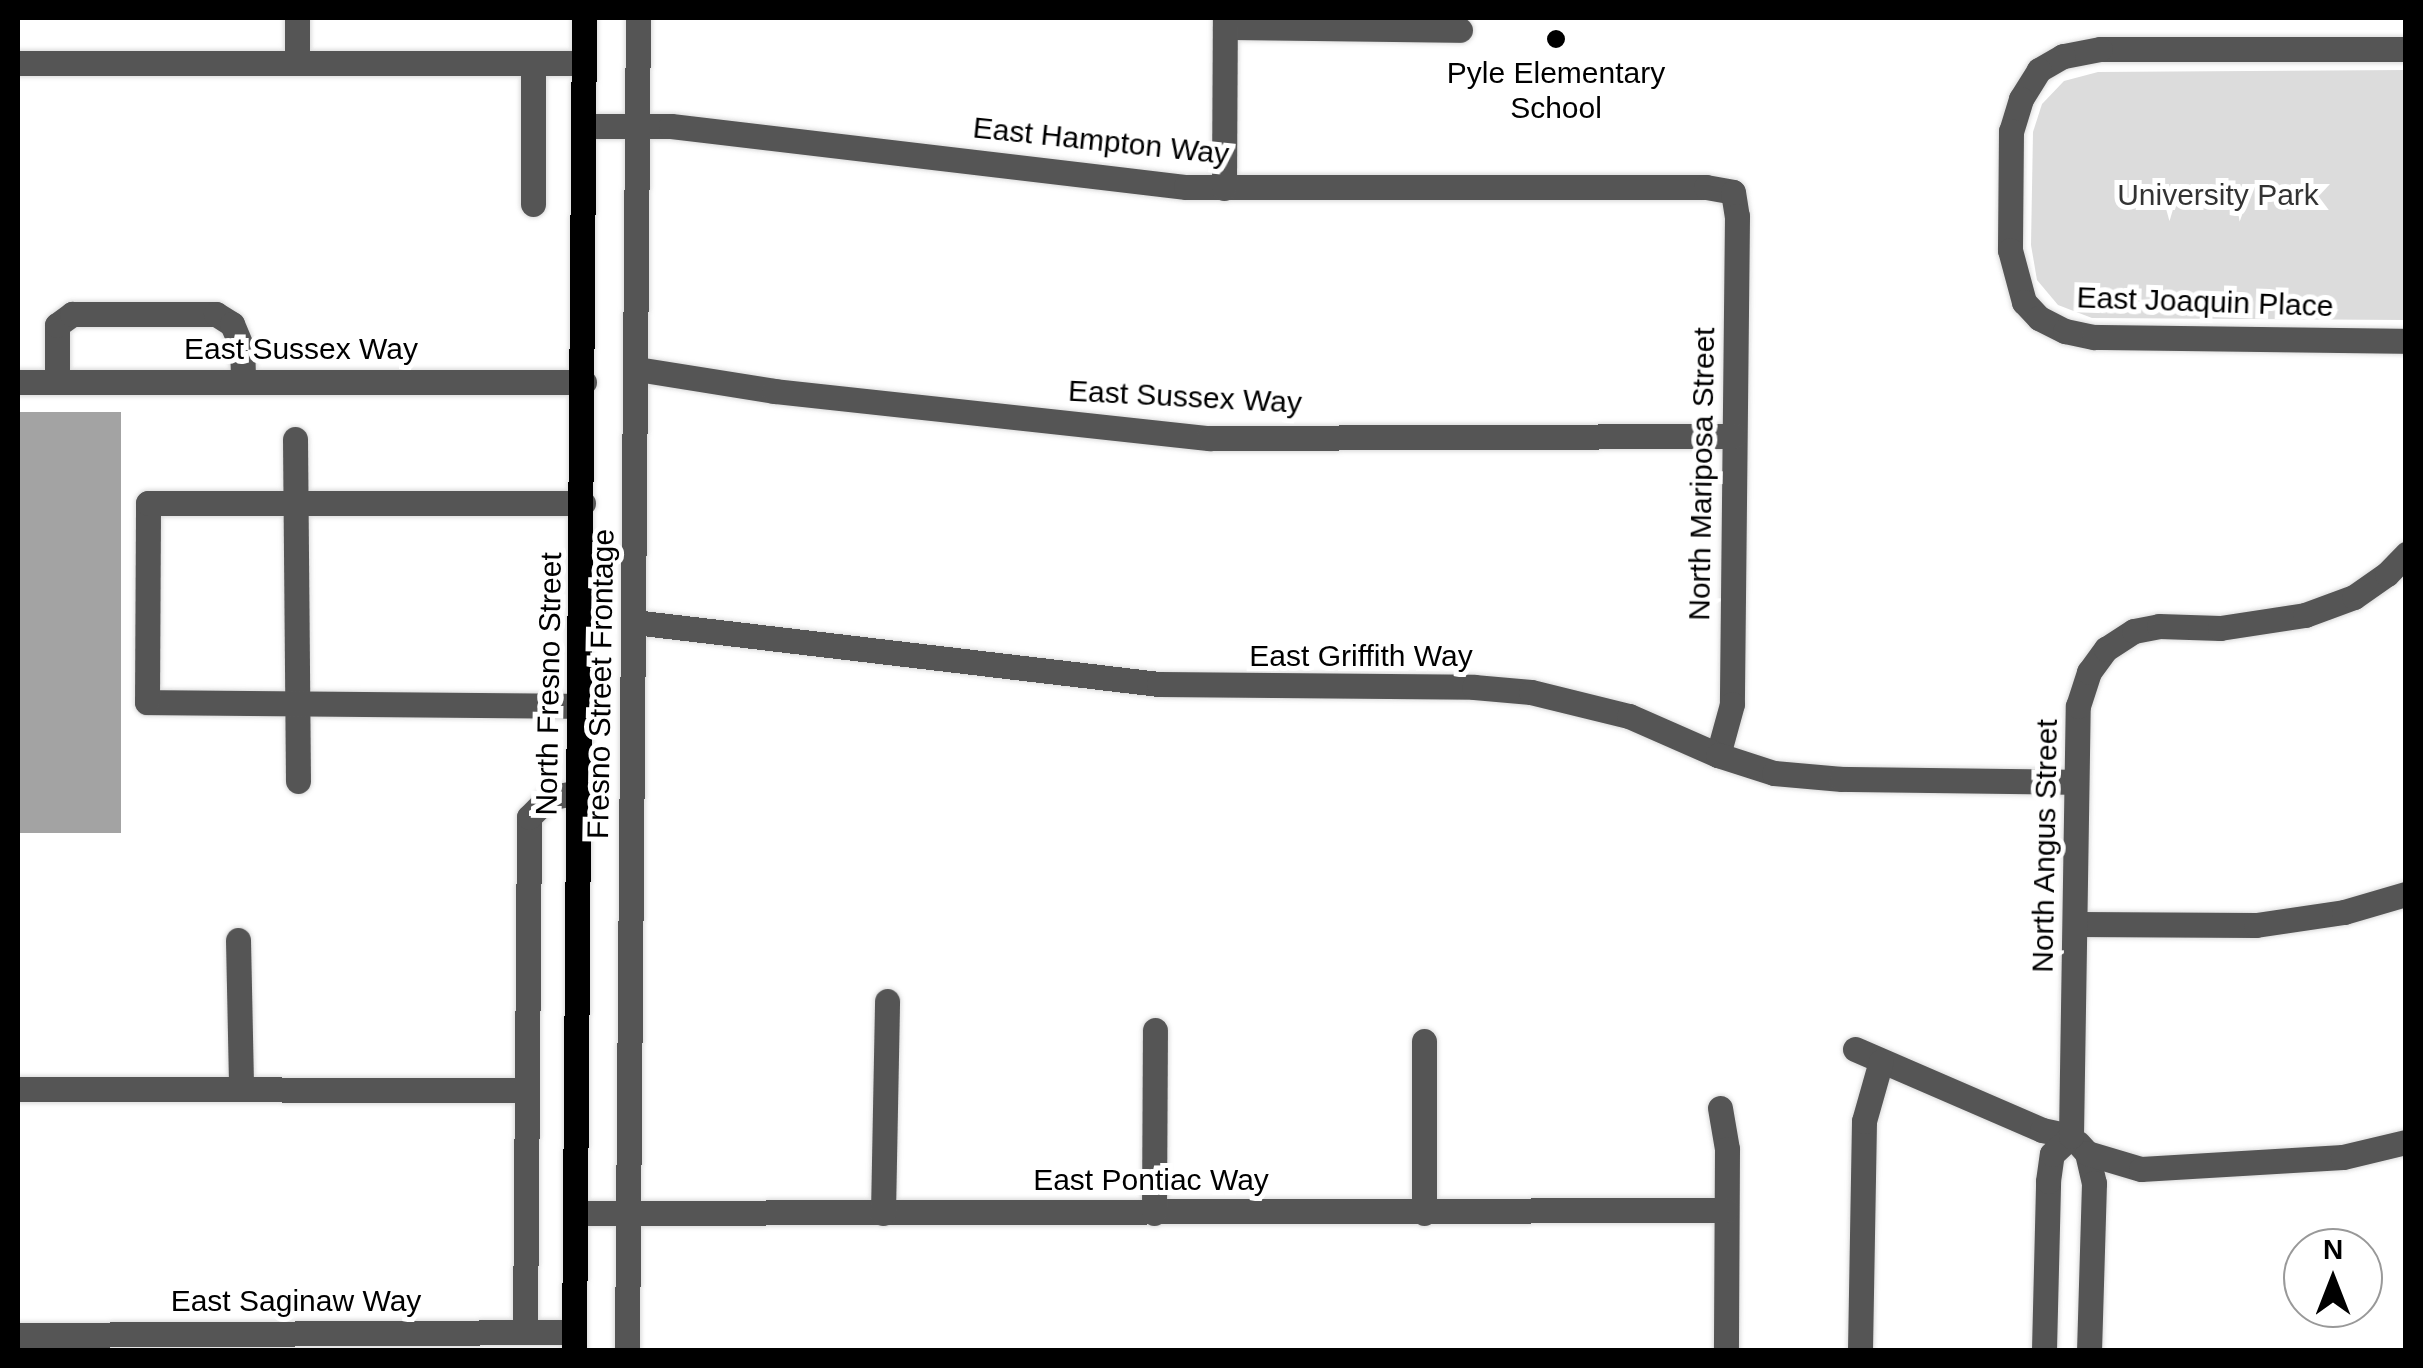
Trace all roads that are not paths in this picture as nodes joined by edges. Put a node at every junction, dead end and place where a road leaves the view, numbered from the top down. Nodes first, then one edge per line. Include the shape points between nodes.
1 (297, 18) edge
2 (584, 18) edge
3 (638, 18) edge
4 (1225, 22) edge
5 (1460, 30) dead end
6 (2406, 49) edge
7 (297, 62) junction
8 (18, 63) edge
9 (533, 63) junction
10 (584, 63) junction
11 (584, 126) junction
12 (638, 126) junction
13 (1224, 188) junction
14 (1732, 192) joint
15 (533, 204) dead end
16 (2406, 341) edge
17 (637, 370) junction
18 (243, 380) junction
19 (56, 381) junction
20 (18, 382) edge
21 (584, 382) junction
22 (1734, 436) junction
23 (295, 440) dead end
24 (295, 502) junction
25 (584, 504) junction
26 (2406, 554) edge
27 (634, 622) junction
28 (297, 702) junction
29 (581, 706) junction
30 (1718, 755) junction
31 (298, 781) dead end
32 (2076, 782) junction
33 (580, 792) junction
34 (2406, 894) edge
35 (2078, 924) junction
36 (238, 940) dead end
37 (886, 1001) dead end
38 (1155, 1030) dead end
39 (1424, 1041) dead end
40 (1856, 1049) dead end
41 (1880, 1061) junction
42 (241, 1088) junction
43 (18, 1089) edge
44 (526, 1090) junction
45 (1720, 1108) dead end
46 (2406, 1142) edge
47 (2079, 1144) junction
48 (1726, 1210) junction
49 (576, 1213) junction
50 (884, 1213) junction
51 (1154, 1213) junction
52 (1424, 1213) junction
53 (628, 1214) junction
54 (526, 1332) junction
55 (18, 1336) edge
56 (574, 1341) edge
57 (627, 1350) edge
58 (1726, 1350) edge
59 (1860, 1350) edge
60 (2044, 1350) edge
61 (2090, 1350) edge

1 - 7 street
2 - 10 main road, North Fresno Street
3 - 12 street, Fresno Street Frontage
4 - 5 street
4 - 13 street
6 - 16 street, East Joaquin Place via 2100,49 2064,56 2039,70 2016,115 2010,250 2024,302 2064,331 2094,337
7 - 8 street
7 - 9 street
9 - 10 street
9 - 15 street
10 - 11 main road, North Fresno Street
11 - 12 street, East Hampton Way
11 - 21 main road, North Fresno Street
12 - 13 street, East Hampton Way
12 - 17 street, Fresno Street Frontage
13 - 14 street, East Hampton Way
14 - 22 street, North Mariposa Street
17 - 22 street, East Sussex Way via 1209,438
17 - 27 street, Fresno Street Frontage
18 - 19 street, East Sussex Way
18 - 19 street via 242,347 232,324 216,314 72,314 56,324
18 - 21 street, East Sussex Way
19 - 20 street, East Sussex Way
21 - 25 main road, North Fresno Street
22 - 30 street, North Mariposa Street via 1732,704
23 - 24 street
24 - 25 street
24 - 28 street
24 - 28 street via 148,503 147,702
25 - 29 main road, North Fresno Street
26 - 32 street, North Angus Street via 2354,597 2305,615 2220,628 2158,626 2134,631 2106,649 2088,672 2078,706
27 - 30 street, East Griffith Way via 1159,684 1531,692 1629,716
27 - 53 street, Fresno Street Frontage
28 - 29 street
28 - 31 street
29 - 33 main road, North Fresno Street
30 - 32 street, East Griffith Way via 1774,773 1842,780
32 - 35 street, North Angus Street
33 - 44 street via 548,798 530,817
33 - 49 main road, North Fresno Street
34 - 35 street via 2344,912 2256,925
35 - 47 street, North Angus Street
36 - 42 street
37 - 50 street
38 - 51 street
39 - 52 street
40 - 41 street
41 - 47 street
41 - 59 street via 1864,1121
42 - 43 street
42 - 44 street
44 - 54 street
45 - 48 street
46 - 47 street via 2344,1158 2141,1169
47 - 60 street, North Angus Street via 2052,1154
47 - 61 street, North Angus Street via 2094,1182
48 - 52 street, East Pontiac Way
48 - 58 street
49 - 53 street, East Pontiac Way
49 - 56 main road, North Fresno Street
50 - 51 street, East Pontiac Way
50 - 53 street, East Pontiac Way
51 - 52 street, East Pontiac Way
53 - 57 street, Fresno Street Frontage
54 - 55 street, East Saginaw Way
54 - 56 street, East Saginaw Way

